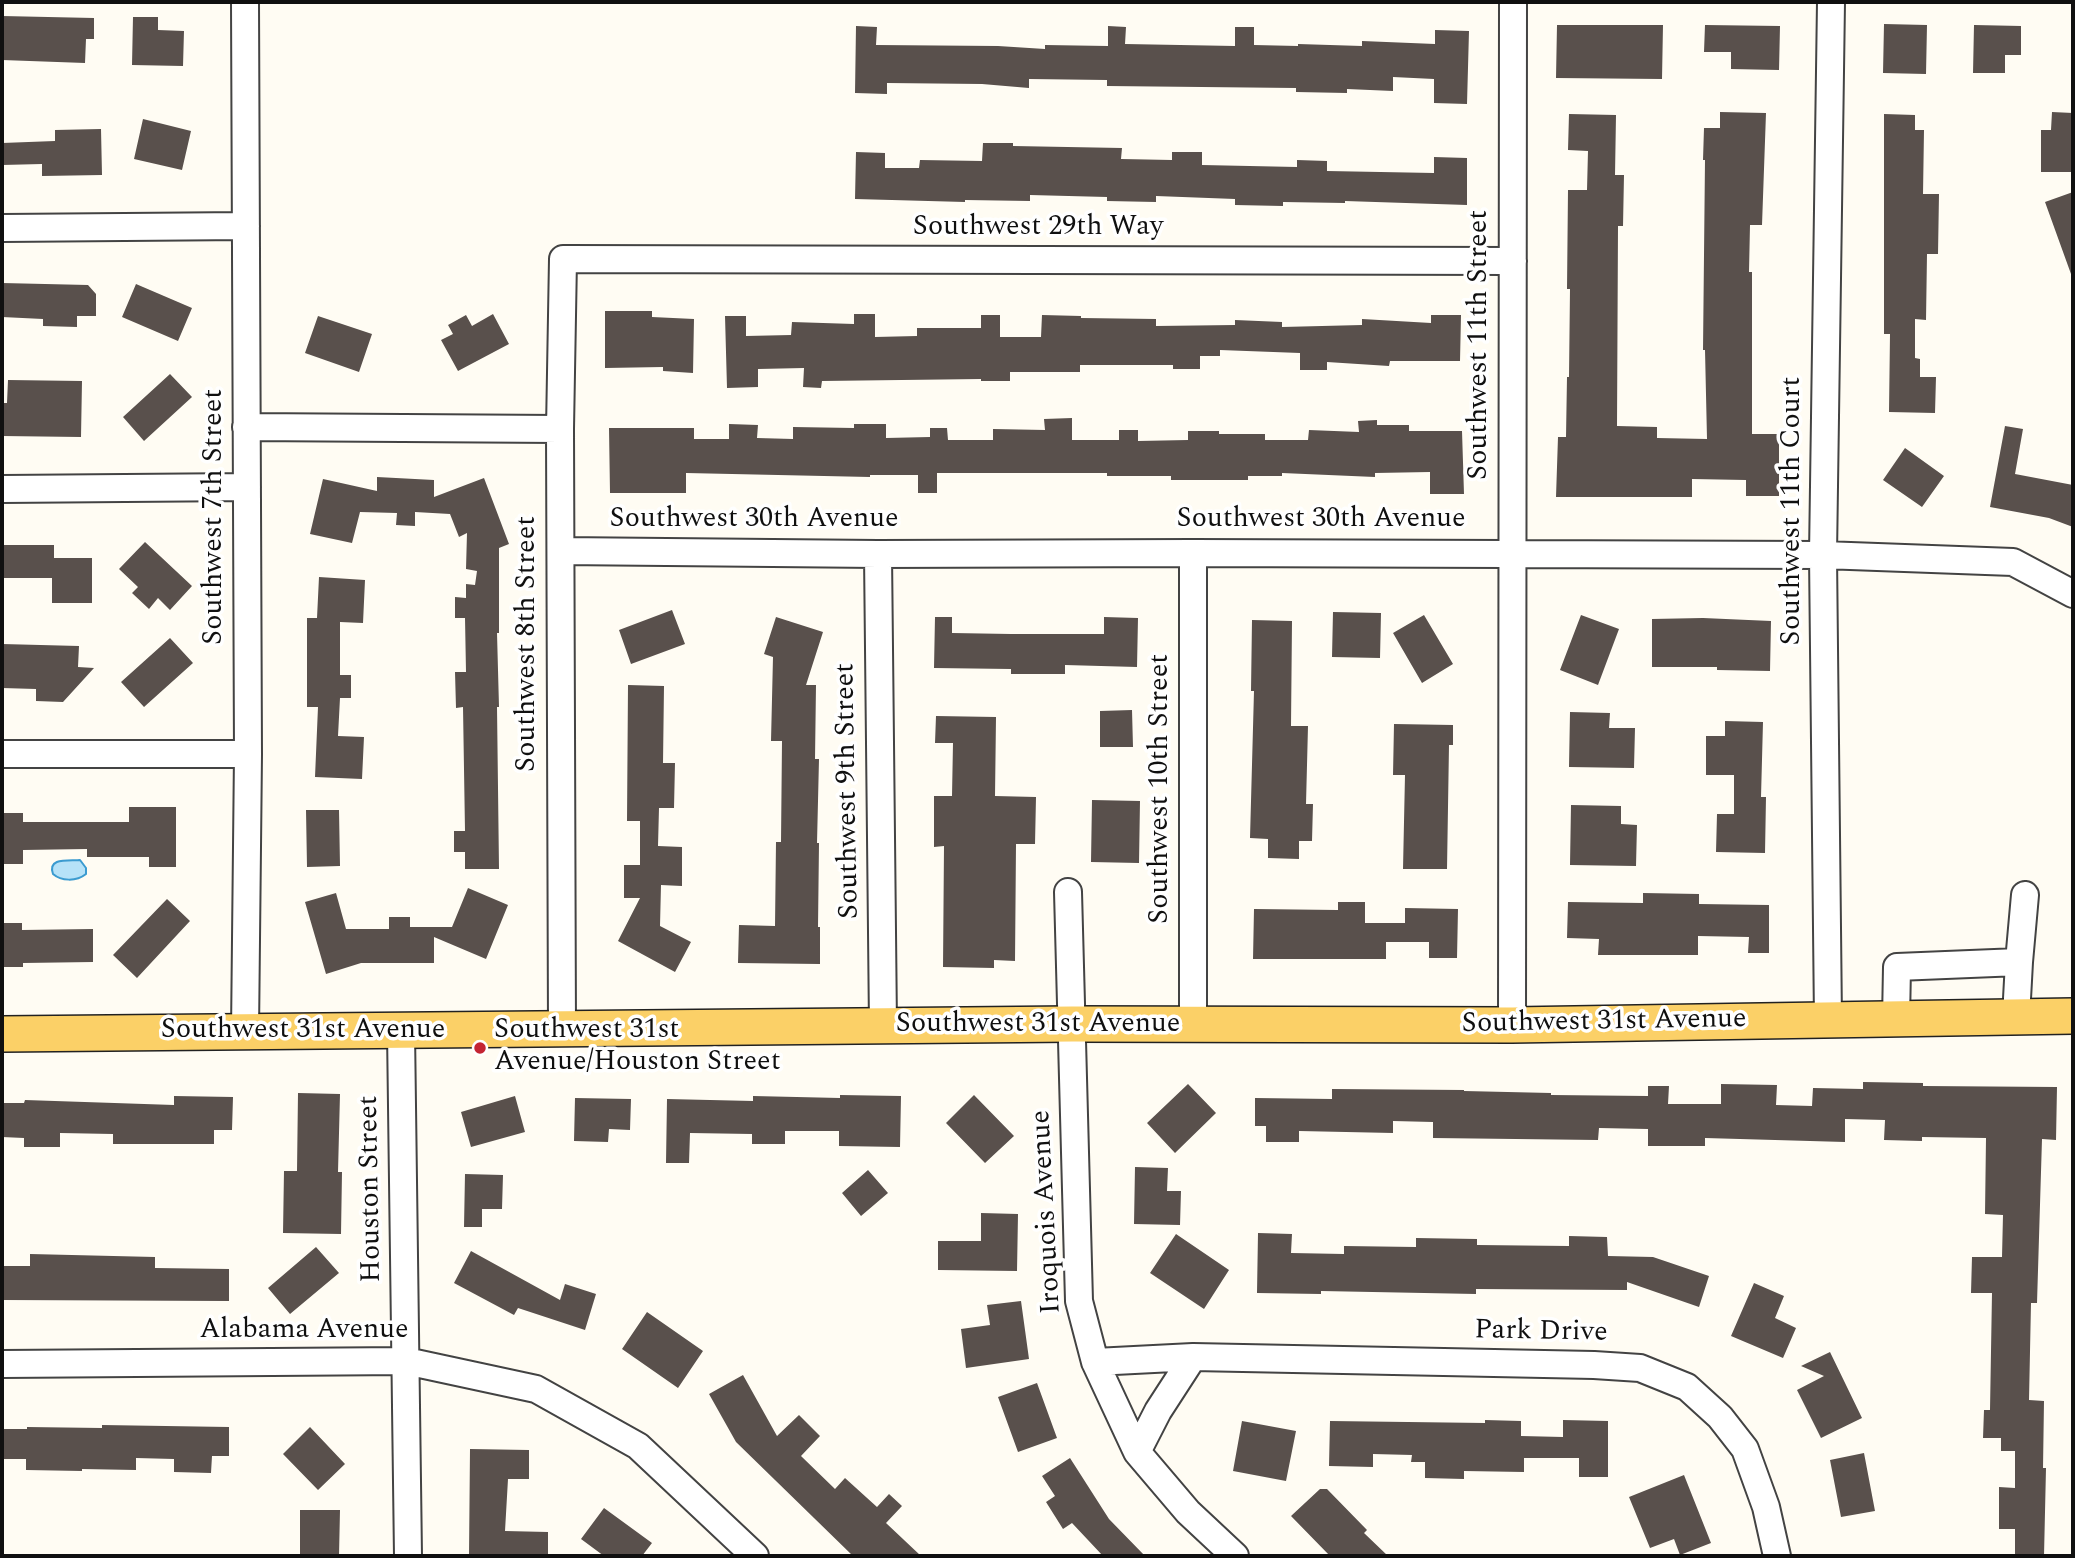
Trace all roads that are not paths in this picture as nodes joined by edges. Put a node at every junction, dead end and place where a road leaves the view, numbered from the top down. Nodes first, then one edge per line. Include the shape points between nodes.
1 (245, 2) edge
2 (1513, 2) edge
3 (1831, 2) edge
4 (246, 226) junction
5 (2, 228) edge
6 (563, 260) joint
7 (1513, 261) junction
8 (247, 427) junction
9 (560, 429) junction
10 (247, 487) junction
11 (2, 489) edge
12 (561, 551) junction
13 (1193, 552) junction
14 (1512, 553) junction
15 (878, 554) junction
16 (1824, 555) junction
17 (2073, 594) edge
18 (2, 754) edge
19 (248, 754) junction
20 (1068, 892) dead end
21 (2025, 895) dead end
22 (2019, 962) junction
23 (2073, 1016) edge
24 (2016, 1017) junction
25 (1896, 1020) junction
26 (1828, 1021) junction
27 (1072, 1024) junction
28 (1512, 1025) junction
29 (1193, 1026) junction
30 (883, 1027) junction
31 (562, 1029) junction
32 (401, 1031) junction
33 (245, 1032) junction
34 (2, 1034) edge
35 (1193, 1357) junction
36 (405, 1361) junction
37 (1095, 1362) junction
38 (2, 1364) edge
39 (1137, 1452) junction
40 (408, 1556) edge
41 (755, 1556) edge
42 (1235, 1556) edge
43 (1776, 1556) edge

1 - 4 street, Southwest 7th Street
2 - 7 street, Southwest 11th Street
3 - 16 street, Southwest 11th Court
4 - 5 street
4 - 8 street, Southwest 7th Street
6 - 7 street, Southwest 29th Way
6 - 9 street, Southwest 8th Street
7 - 14 street, Southwest 11th Street
8 - 9 street
8 - 10 street, Southwest 7th Street
9 - 12 street, Southwest 8th Street
10 - 11 street
10 - 19 street, Southwest 7th Street
12 - 15 street, Southwest 30th Avenue
12 - 31 street, Southwest 8th Street
13 - 14 street, Southwest 30th Avenue
13 - 15 street, Southwest 30th Avenue
13 - 29 street, Southwest 10th Street
14 - 16 street, Southwest 30th Avenue
14 - 28 street, Southwest 11th Street
15 - 30 street, Southwest 9th Street
16 - 17 street, Southwest 30th Avenue via 2013,562
16 - 26 street, Southwest 11th Court
18 - 19 street
19 - 33 street, Southwest 7th Street
20 - 27 street, Iroquois Avenue
21 - 22 street
22 - 24 street
22 - 25 street via 1897,967
23 - 24 main road, Southwest 31st Avenue
24 - 25 main road, Southwest 31st Avenue
25 - 26 main road, Southwest 31st Avenue
26 - 28 main road, Southwest 31st Avenue
27 - 29 main road, Southwest 31st Avenue
27 - 30 main road, Southwest 31st Avenue
27 - 37 street, Iroquois Avenue via 1079,1301
28 - 29 main road, Southwest 31st Avenue
30 - 31 main road, Southwest 31st Avenue
31 - 32 main road, Southwest 31st Avenue
32 - 33 main road, Southwest 31st Avenue
32 - 36 street, Houston Street
33 - 34 main road, Southwest 31st Avenue
35 - 37 street, Park Drive
35 - 39 street
35 - 43 street, Park Drive via 1640,1368 1687,1387 1720,1417 1745,1449 1766,1507
36 - 38 street, Alabama Avenue
36 - 40 street, Houston Street
36 - 41 street, Alabama Avenue via 536,1388 638,1446
37 - 39 street, Iroquois Avenue
39 - 42 street, Iroquois Avenue

